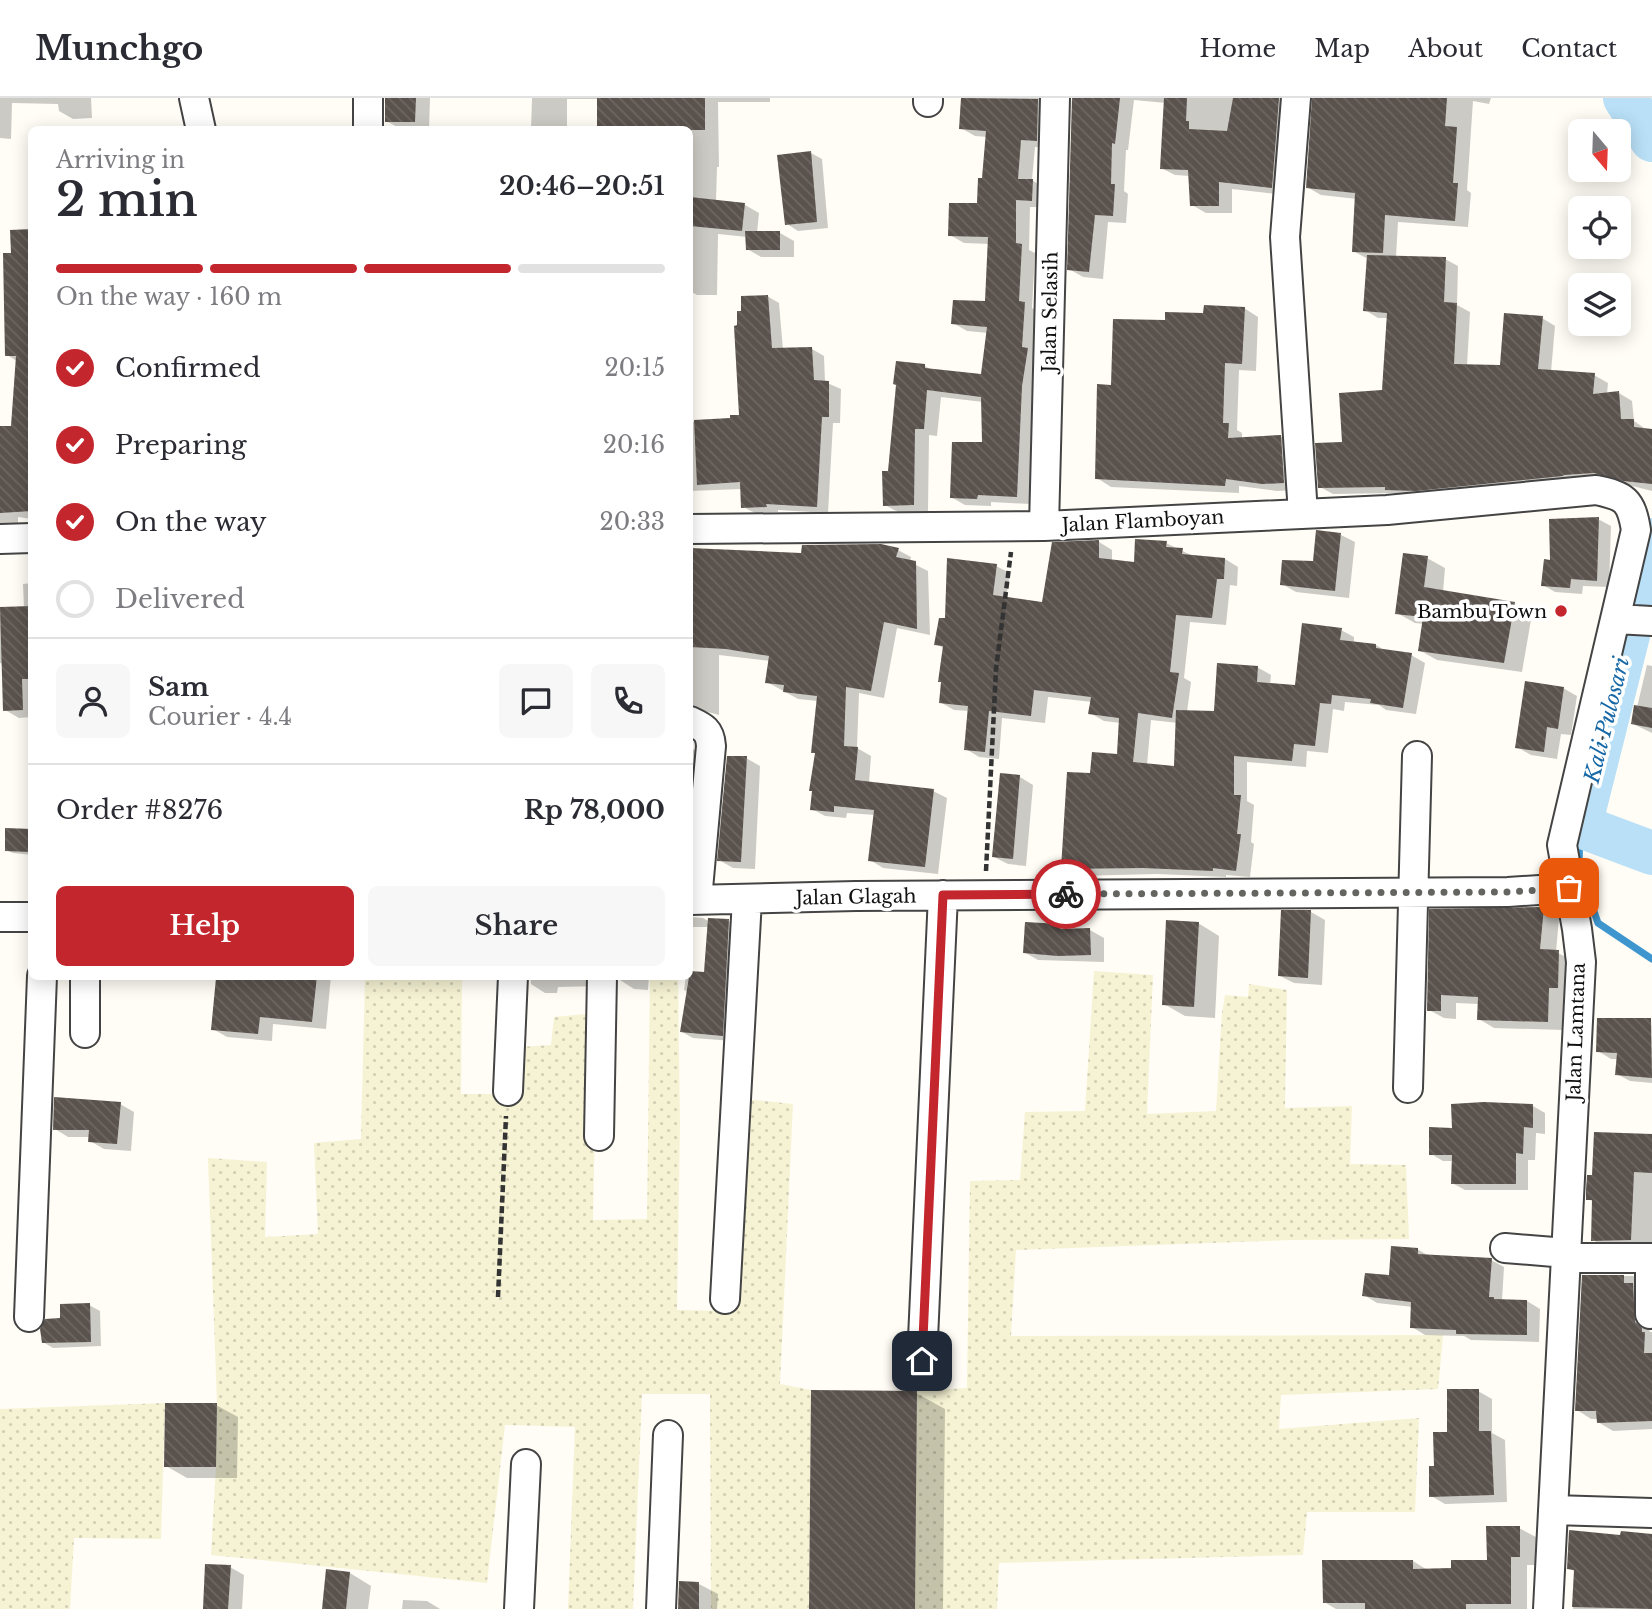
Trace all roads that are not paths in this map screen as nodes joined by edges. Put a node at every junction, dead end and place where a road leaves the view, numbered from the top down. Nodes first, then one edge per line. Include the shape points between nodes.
1 (194, 98) edge
2 (368, 98) edge
3 (1055, 98) edge
4 (1296, 98) edge
5 (200, 126) edge
6 (368, 126) edge
7 (1596, 490) joint
8 (1303, 514) junction
9 (1044, 526) junction
10 (693, 530) edge
11 (28, 538) edge
12 (0, 539) edge
13 (1616, 619) junction
14 (1652, 621) edge
15 (693, 722) edge
16 (1417, 756) dead end
17 (1569, 888) junction
18 (1413, 891) junction
19 (943, 895) junction
20 (747, 899) junction
21 (693, 900) edge
22 (0, 917) edge
23 (28, 917) edge
24 (42, 980) edge
25 (85, 980) edge
26 (513, 980) edge
27 (602, 980) edge
28 (85, 1033) dead end
29 (1408, 1087) dead end
30 (508, 1091) road end
31 (599, 1136) dead end
32 (1505, 1248) dead end
33 (1566, 1255) junction
34 (1651, 1259) edge
35 (724, 1300) dead end
36 (1650, 1314) dead end
37 (29, 1317) dead end
38 (922, 1361) dead end
39 (668, 1435) dead end
40 (526, 1464) dead end
41 (1553, 1510) junction
42 (1652, 1513) edge
43 (519, 1609) edge
44 (661, 1609) edge
45 (1548, 1609) edge

1 - 5 street
2 - 6 street
3 - 9 street, Jalan Selasih
4 - 8 street via 1285,237
7 - 8 street, Jalan Flamboyan
7 - 13 street, Jalan Lamtana via 1620,495 1633,509 1636,530
8 - 9 street, Jalan Flamboyan
9 - 10 street, Jalan Flamboyan
11 - 12 street
13 - 14 street
13 - 17 street, Jalan Lamtana via 1564,833
15 - 21 street via 710,734 711,746
16 - 18 street
17 - 18 street, Jalan Glagah
17 - 33 street, Jalan Lamtana via 1581,962
18 - 19 street, Jalan Glagah
18 - 29 street
19 - 20 street, Jalan Glagah
19 - 38 street
20 - 21 street, Jalan Glagah
20 - 35 street
22 - 23 street
24 - 37 street
25 - 28 street
26 - 30 street
27 - 31 street
32 - 33 street
33 - 34 street
33 - 41 street, Jalan Lamtana
34 - 36 street
39 - 44 street
40 - 43 street
41 - 42 street
41 - 45 street, Jalan Lamtana

